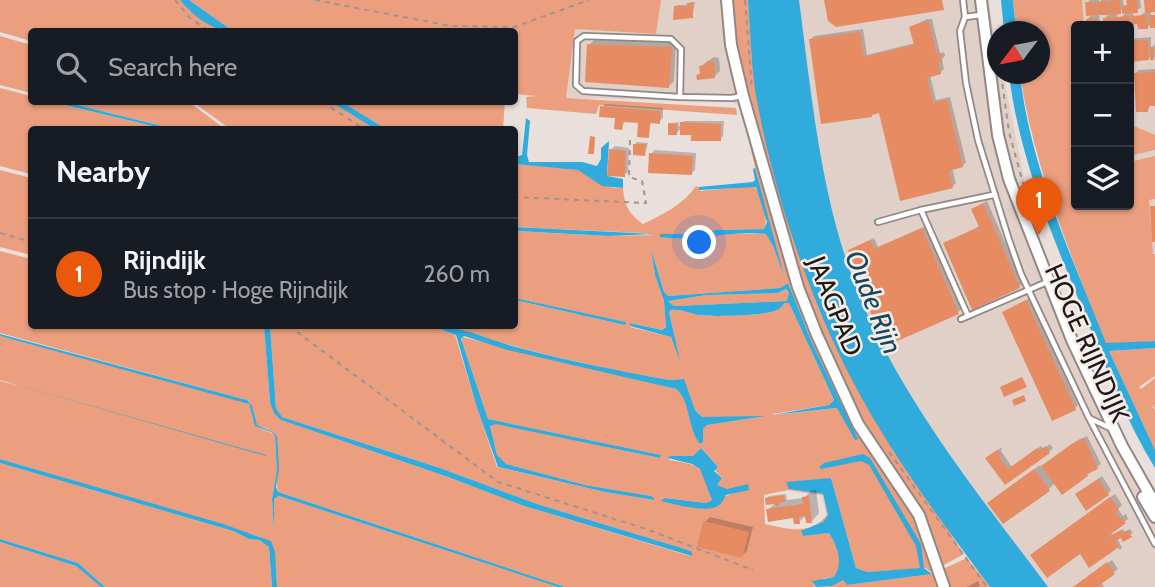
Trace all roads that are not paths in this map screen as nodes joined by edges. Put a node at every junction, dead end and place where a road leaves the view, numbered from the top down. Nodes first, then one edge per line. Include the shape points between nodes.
1 (727, 0) edge
2 (963, 0) edge
3 (981, 0) edge
4 (982, 15) junction
5 (965, 17) junction
6 (747, 92) junction
7 (680, 97) junction
8 (993, 195) junction
9 (920, 210) junction
10 (878, 222) dead end
11 (1049, 282) junction
12 (1029, 289) junction
13 (968, 316) junction
14 (961, 319) dead end
15 (1089, 418) junction
16 (1115, 433) junction
17 (1122, 446) junction
18 (1155, 504) edge
19 (1155, 517) edge
20 (1155, 544) edge
21 (944, 587) edge

1 - 6 street via 729,35
2 - 5 lane
3 - 4 street, HOGE RIJNDIJK
4 - 5 lane
4 - 11 street, HOGE RIJNDIJK via 998,135 1009,179
5 - 8 lane via 960,32 966,83
6 - 7 lane via 732,98
6 - 21 street via 798,287 817,335 858,424 919,515
7 - 7 lane via 583,91 576,85 577,41 584,36 671,39 681,49
8 - 9 lane
8 - 12 lane
9 - 10 lane
9 - 13 lane
11 - 12 lane, HOGE RIJNDIJK
11 - 16 street, HOGE RIJNDIJK
12 - 13 lane
12 - 15 lane, HOGE RIJNDIJK
13 - 14 lane
15 - 16 lane
15 - 20 lane, HOGE RIJNDIJK
16 - 17 street, HOGE RIJNDIJK
17 - 18 street, HOGE RIJNDIJK
17 - 19 street, HOGE RIJNDIJK

